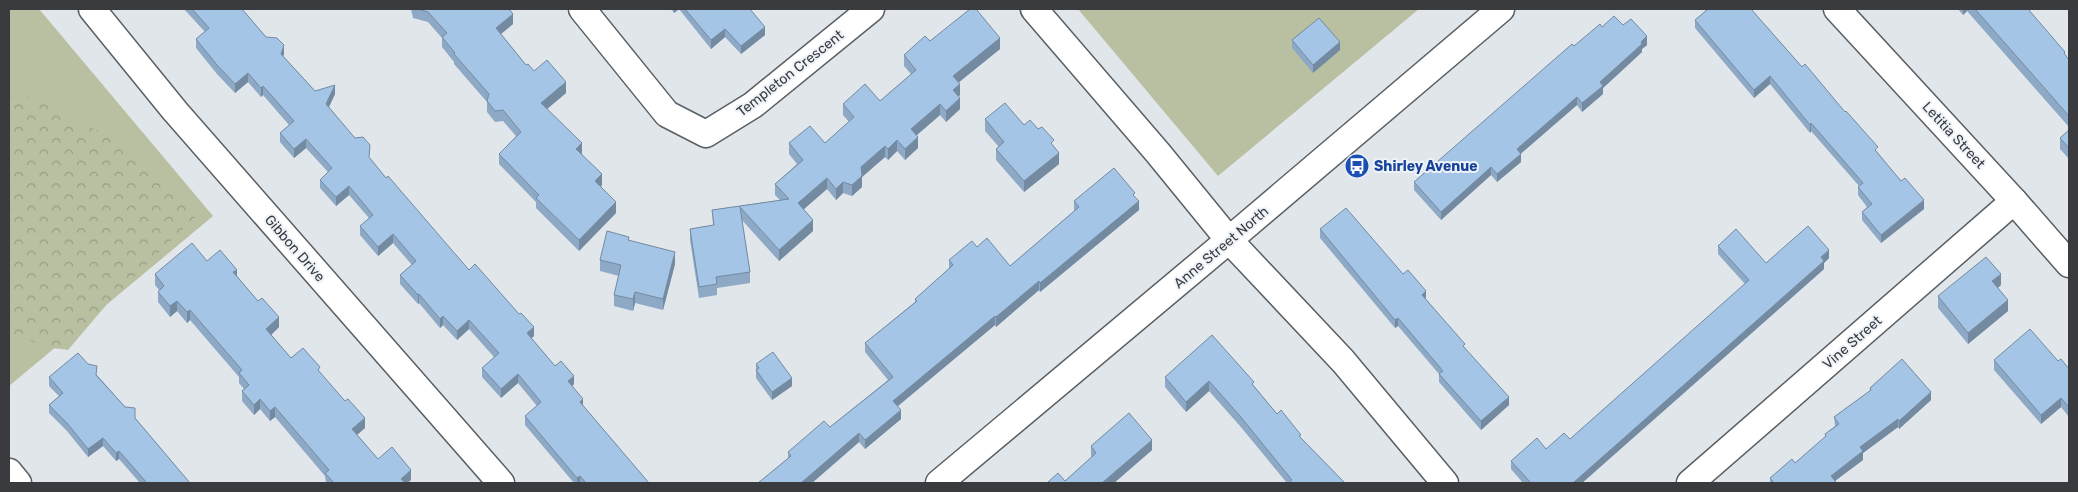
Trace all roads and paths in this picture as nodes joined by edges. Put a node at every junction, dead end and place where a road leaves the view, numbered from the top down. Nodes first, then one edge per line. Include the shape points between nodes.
1 (92, 9) edge
2 (582, 9) edge
3 (871, 9) edge
4 (1034, 9) edge
5 (1501, 9) edge
6 (1838, 9) edge
7 (2014, 200) junction
8 (1230, 240) junction
9 (2069, 264) edge
10 (9, 472) edge
11 (18, 483) edge
12 (501, 483) edge
13 (939, 483) edge
14 (1445, 483) edge
15 (1690, 483) edge

1 - 12 street, Gibbon Drive via 175,112
2 - 3 street, Templeton Crescent via 667,114 706,134 753,105
4 - 8 street
5 - 8 street, Anne Street North
6 - 7 street, Letitia Street
7 - 9 street, Letitia Street
7 - 15 street, Vine Street
8 - 13 street, Anne Street North
8 - 14 street via 1343,361
10 - 11 street

